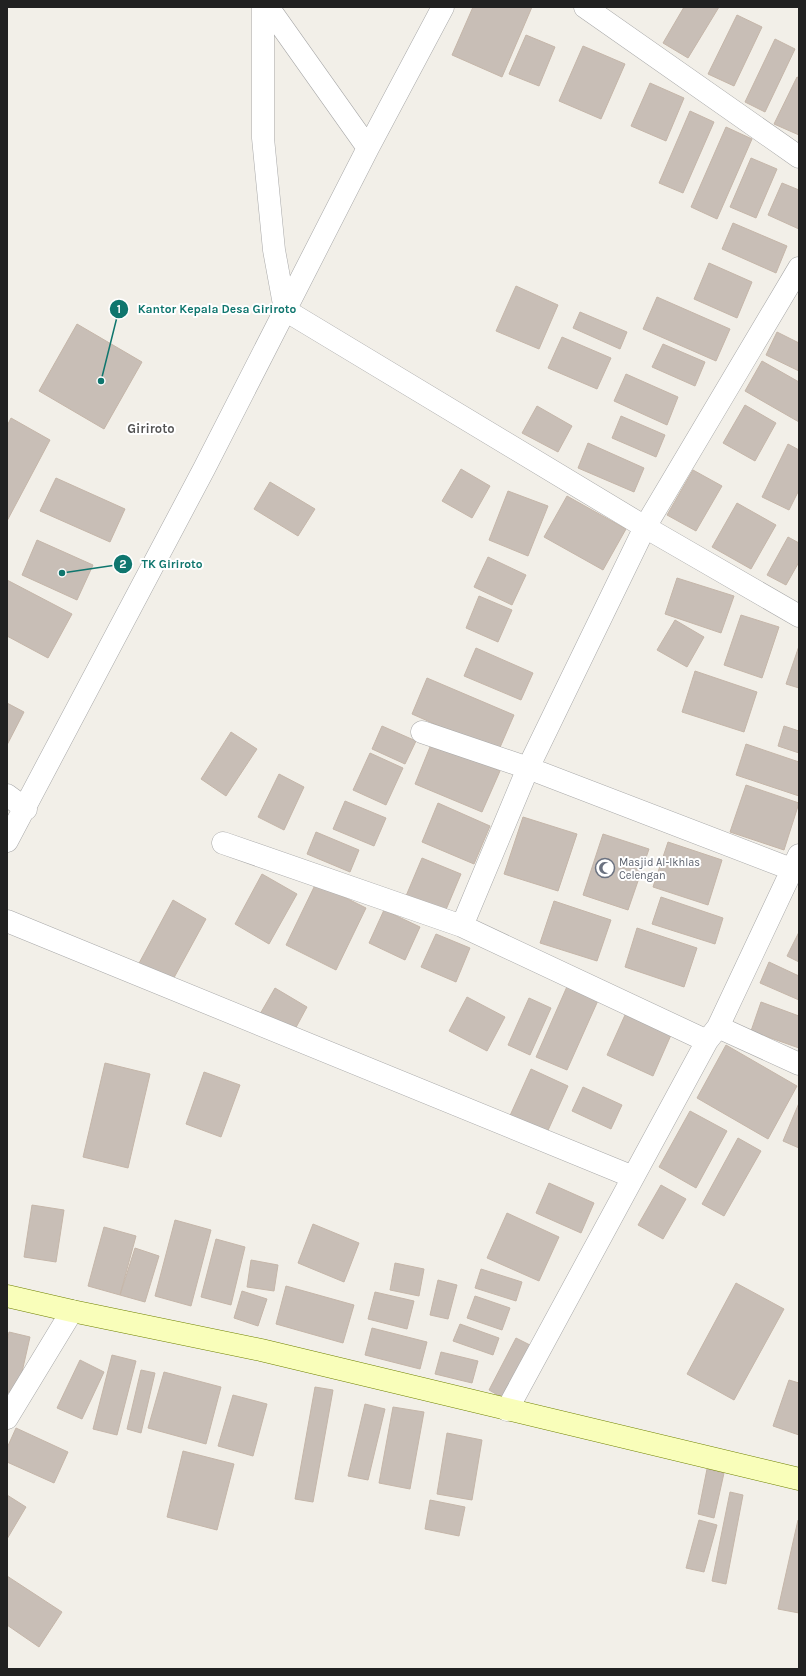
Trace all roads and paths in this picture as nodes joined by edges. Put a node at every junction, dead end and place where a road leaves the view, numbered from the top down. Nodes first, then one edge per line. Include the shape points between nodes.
1 (263, 7) edge
2 (268, 7) edge
3 (443, 7) edge
4 (585, 7) edge
5 (368, 148) junction
6 (799, 157) edge
7 (799, 268) edge
8 (285, 310) junction
9 (646, 527) junction
10 (799, 616) edge
11 (422, 732) dead end
12 (528, 768) junction
13 (7, 795) edge
14 (26, 808) junction
15 (7, 841) edge
16 (223, 843) dead end
17 (795, 862) edge
18 (7, 921) edge
19 (462, 926) junction
20 (712, 1034) junction
21 (799, 1064) edge
22 (633, 1177) junction
23 (7, 1296) edge
24 (72, 1311) junction
25 (508, 1410) junction
26 (7, 1418) edge
27 (799, 1479) edge

1 - 8 street via 263,138 274,250
2 - 5 street
3 - 5 street
4 - 6 street
5 - 8 street
7 - 9 street
8 - 9 street
8 - 14 street
9 - 10 street
9 - 12 street
11 - 12 street
12 - 17 street
12 - 19 street
13 - 14 street
14 - 15 street
16 - 19 street
17 - 20 street
18 - 22 street
19 - 20 street
20 - 21 street
20 - 22 street
22 - 25 street
23 - 24 street
24 - 25 street via 261,1350
24 - 26 street
25 - 27 street

